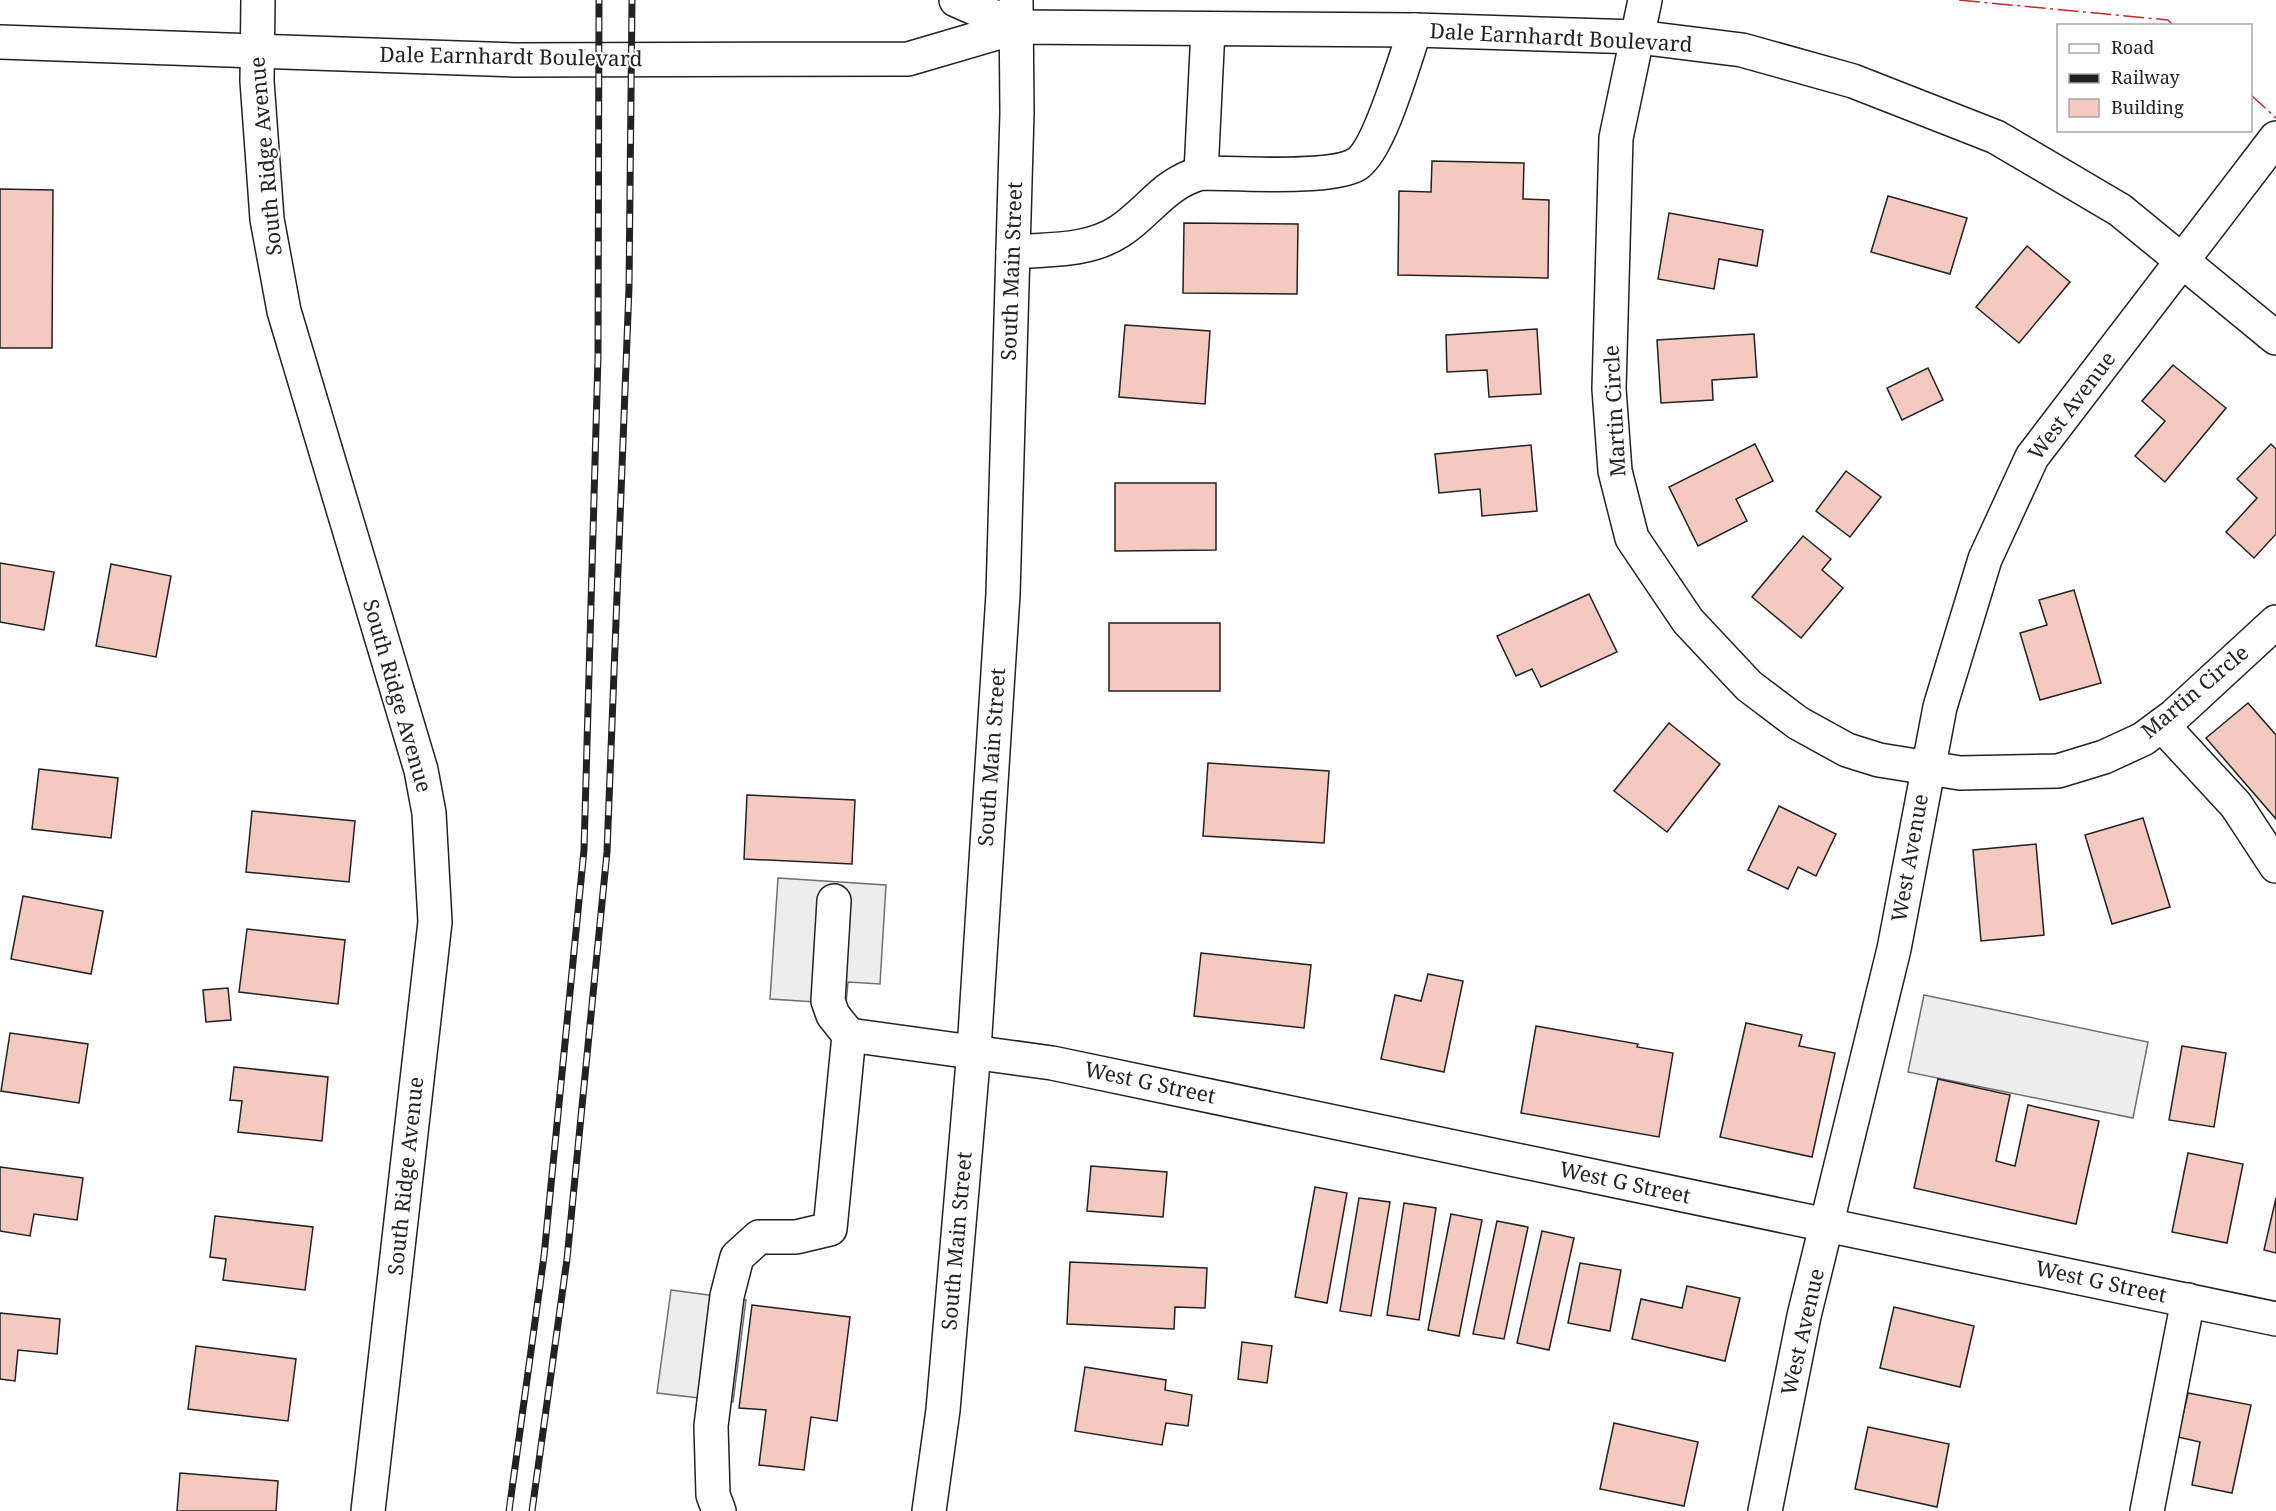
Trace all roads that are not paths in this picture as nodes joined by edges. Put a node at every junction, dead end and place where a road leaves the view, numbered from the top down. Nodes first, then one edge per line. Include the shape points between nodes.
1 (258, 0) edge
2 (956, 0) edge
3 (1645, 0) edge
4 (1016, 14) edge
5 (1208, 29) junction
6 (1415, 30) junction
7 (1638, 38) junction
8 (0, 42) edge
9 (256, 49) junction
10 (2276, 138) edge
11 (1201, 173) junction
12 (1013, 252) junction
13 (2183, 260) junction
14 (2276, 338) edge
15 (2276, 622) edge
16 (2162, 724) junction
17 (1927, 767) junction
18 (2276, 866) edge
19 (834, 901) dead end
20 (849, 1035) junction
21 (974, 1050) junction
22 (1828, 1225) junction
23 (2188, 1300) junction
24 (2276, 1319) edge
25 (368, 1511) edge
26 (719, 1511) edge
27 (929, 1511) edge
28 (1766, 1511) edge
29 (2147, 1511) edge

1 - 9 street, South Ridge Avenue
2 - 4 street, Dale Earnhardt Boulevard
3 - 7 street, Martin Circle
4 - 5 street, Dale Earnhardt Boulevard
4 - 9 street, Dale Earnhardt Boulevard via 908,59 514,60
4 - 12 street, South Main Street
5 - 6 street, Dale Earnhardt Boulevard
5 - 11 street
6 - 7 street, Dale Earnhardt Boulevard
6 - 11 street via 1376,139 1357,164 1331,172
7 - 13 street, Dale Earnhardt Boulevard via 1742,50 1853,81 1996,137 2120,210
7 - 17 street, Martin Circle via 1616,138 1609,389 1616,471 1632,538 1688,621 1749,686 1798,723 1847,750 1879,760
8 - 9 street, Dale Earnhardt Boulevard
9 - 25 street, South Ridge Avenue via 267,219 284,311 421,770 429,813 435,921
10 - 13 street, West Avenue
11 - 12 street via 1182,178 1121,231 1098,242 1079,248
12 - 21 street, South Main Street via 1002,594
13 - 14 street, Dale Earnhardt Boulevard
13 - 17 street, West Avenue via 2032,457 1985,559 1940,706
15 - 16 street, Martin Circle
16 - 17 street, Martin Circle via 2143,739 2058,771 1960,773
16 - 18 street via 2236,805
17 - 22 street, West Avenue via 1894,949
19 - 20 street via 828,1001 833,1015
20 - 21 street, West G Street
20 - 26 street via 830,1229 796,1237 759,1237 737,1257 727,1296 711,1426 713,1495
21 - 22 street, West G Street
21 - 27 street, South Main Street via 943,1410
22 - 23 street, West G Street
22 - 28 street, West Avenue via 1804,1316
23 - 24 street, West G Street
23 - 29 street

